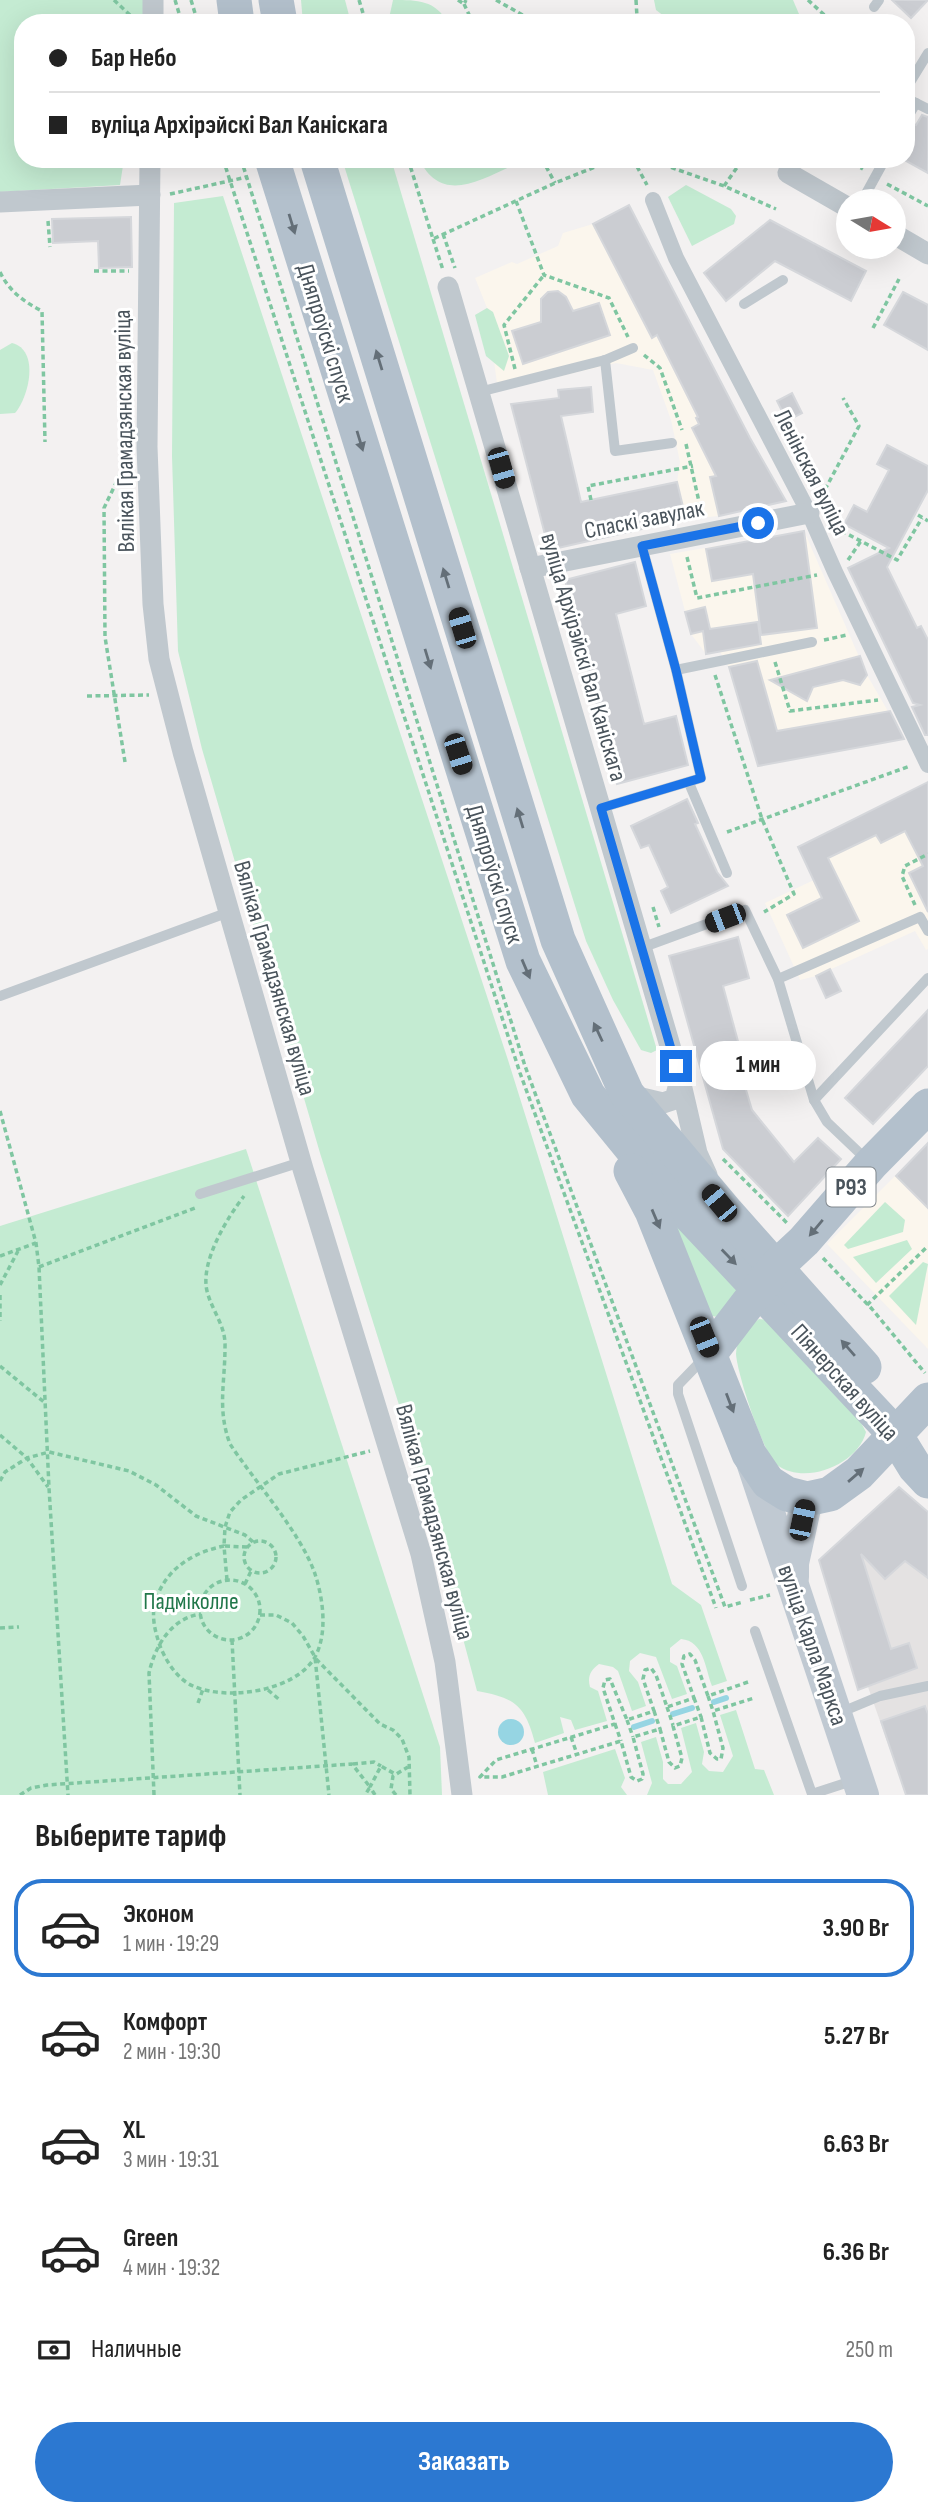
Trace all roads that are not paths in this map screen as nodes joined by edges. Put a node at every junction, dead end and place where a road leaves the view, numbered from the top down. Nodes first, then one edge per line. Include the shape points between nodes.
1 (928, 53) edge
2 (915, 74) edge
3 (152, 168) edge
4 (259, 168) edge
5 (320, 168) edge
6 (880, 168) edge
7 (788, 173) dead end
8 (869, 189) edge
9 (650, 193) road end
10 (158, 195) junction
11 (836, 201) edge
12 (0, 202) edge
13 (906, 241) edge
14 (928, 254) edge
15 (783, 281) dead end
16 (448, 287) road end
17 (744, 304) dead end
18 (633, 348) road end
19 (605, 360) junction
20 (480, 392) junction
21 (672, 443) dead end
22 (809, 513) junction
23 (642, 546) junction
24 (530, 568) junction
25 (812, 642) road end
26 (676, 670) junction
27 (927, 763) edge
28 (689, 783) junction
29 (601, 808) junction
30 (727, 873) dead end
31 (229, 912) junction
32 (928, 932) edge
33 (641, 947) junction
34 (928, 978) edge
35 (778, 979) junction
36 (0, 996) edge
37 (680, 1080) junction
38 (627, 1094) junction
39 (588, 1095) junction
40 (814, 1100) junction
41 (928, 1106) edge
42 (302, 1162) junction
43 (871, 1164) junction
44 (201, 1200) road end
45 (719, 1203) junction
46 (767, 1277) junction
47 (710, 1353) junction
48 (914, 1407) edge
49 (928, 1451) edge
50 (749, 1454) junction
51 (928, 1481) edge
52 (807, 1499) junction
53 (742, 1586) dead end
54 (794, 1589) junction
55 (755, 1631) dead end
56 (928, 1686) edge
57 (836, 1714) junction
58 (861, 1787) edge
59 (462, 1795) edge

1 - 2 lane
3 - 10 street, Вялікая Грамадзянская вуліца
4 -> 39 main road, Дняпроўскі спуск via 523,961
38 -> 5 main road, Дняпроўскі спуск via 558,940
6 - 8 lane
7 - 11 street
9 - 22 street, Ленінская вуліца via 684,274
10 - 12 street
10 - 31 street, Вялікая Грамадзянская вуліца via 147,447 153,604 159,659
13 - 14 street
15 - 17 lane
16 - 20 street, вуліца Архірэйскі Вал Каніскага
18 - 19 lane
19 - 20 lane
19 - 21 lane via 615,452
20 - 24 street, вуліца Архірэйскі Вал Каніскага
22 - 23 street, Спаскі завулак
22 - 27 street, Ленінская вуліца
23 - 24 street, Спаскі завулак
23 - 26 lane
24 - 29 street, вуліца Архірэйскі Вал Каніскага
25 - 26 lane
26 - 28 lane via 701,778
28 - 29 lane
28 - 30 lane
29 - 33 street, вуліца Архірэйскі Вал Каніскага
31 - 36 lane
31 - 42 street, Вялікая Грамадзянская вуліца
32 - 35 lane via 920,917
33 - 35 lane via 745,910
33 - 37 street, вуліца Архірэйскі Вал Каніскага
34 - 40 lane
35 - 40 lane
37 - 38 street via 675,1099 663,1103
37 - 45 street, вуліца Архірэйскі Вал Каніскага via 697,1153
38 - 45 main road, Дняпроўскі спуск
39 -> 46 main road, Дняпроўскі спуск via 664,1188
39 -> 47 main road via 652,1211
40 - 43 lane via 827,1122
41 - 43 main road, Р93
42 - 44 lane
42 - 59 street, Вялікая Грамадзянская вуліца via 421,1554 445,1662
43 -> 46 main road, Р93
45 - 46 main road, Дняпроўскі спуск
46 - 47 main road
46 - 48 main road, Піянерская вуліца
47 -> 50 main road
47 - 53 lane via 686,1374 678,1394
48 - 49 main road, Піянерская вуліца
48 - 51 main road, Піянерская вуліца via 915,1467
52 -> 48 main road via 830,1494 859,1473
50 - 52 main road via 768,1482
50 - 54 main road, вуліца Карла Маркса
52 - 54 main road via 793,1563
54 - 57 main road, вуліца Карла Маркса
55 - 58 lane via 812,1794
56 - 57 lane via 880,1696
57 - 58 main road, вуліца Карла Маркса

